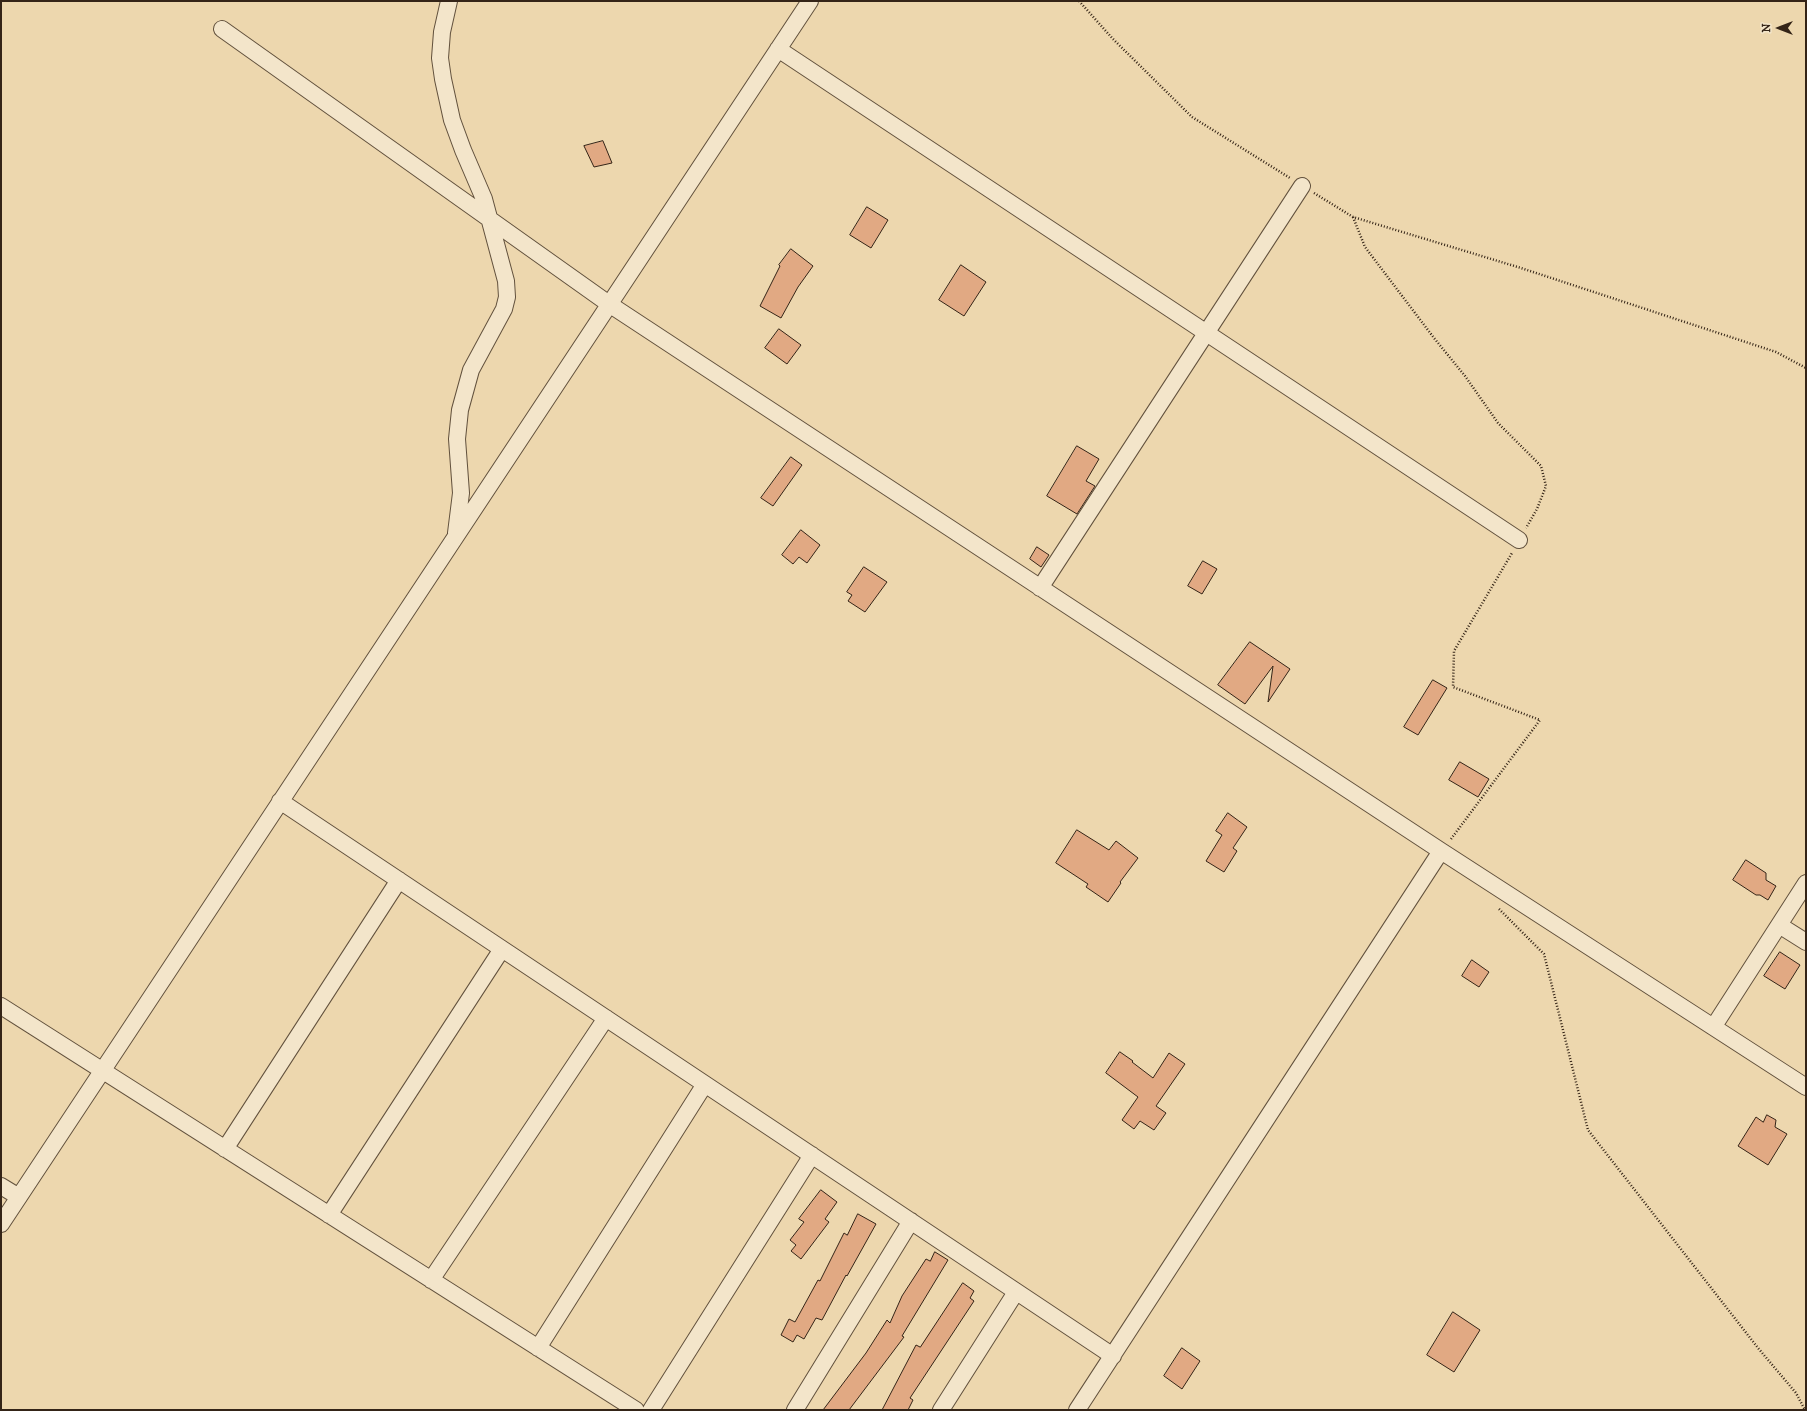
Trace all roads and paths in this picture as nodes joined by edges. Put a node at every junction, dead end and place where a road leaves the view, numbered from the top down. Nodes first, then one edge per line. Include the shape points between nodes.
1 (449, 1) edge
2 (810, 1) edge
3 (1079, 1) edge
4 (222, 29) dead end
5 (778, 49) junction
6 (1302, 186) junction
7 (1353, 217) junction
8 (489, 219) junction
9 (609, 304) junction
10 (1206, 333) junction
11 (1806, 368) edge
12 (455, 536) junction
13 (1519, 540) junction
14 (1040, 588) junction
15 (280, 801) junction
16 (1442, 851) junction
17 (399, 880) junction
18 (1806, 883) edge
19 (1496, 906) dead end
20 (1779, 925) junction
21 (1806, 942) edge
22 (502, 949) junction
23 (1, 1006) edge
24 (606, 1018) junction
25 (1714, 1026) junction
26 (102, 1071) junction
27 (705, 1084) junction
28 (1806, 1087) edge
29 (225, 1149) junction
30 (812, 1155) junction
31 (1, 1186) edge
32 (19, 1197) junction
33 (329, 1215) junction
34 (911, 1221) junction
35 (1, 1224) edge
36 (431, 1280) junction
37 (1016, 1292) junction
38 (538, 1348) junction
39 (1113, 1356) junction
40 (636, 1410) edge
41 (650, 1410) edge
42 (795, 1410) edge
43 (941, 1410) edge
44 (1077, 1410) edge
45 (1805, 1410) edge

1 - 8 street via 442,32 440,58 443,79 452,120 484,199
2 - 5 street
3 - 6 path via 1113,40 1192,118
4 - 8 street
5 - 9 street
5 - 10 street
6 - 7 path
6 - 10 street
7 - 11 path via 1522,268 1776,352
7 - 13 path via 1365,247 1465,376 1498,423 1541,466 1546,486 1537,509
8 - 9 street
8 - 12 street via 506,282 506,297 504,309 471,370 460,410 457,438 460,493
9 - 12 street
9 - 14 street
10 - 13 street
10 - 14 street
12 - 15 street
13 - 16 path via 1454,651 1453,687 1540,720
14 - 16 street
15 - 17 street
15 - 26 street
16 - 25 street
16 - 39 street
17 - 22 street
17 - 29 street
18 - 20 street
19 - 45 path via 1544,954 1588,1130 1796,1393
20 - 21 street
20 - 25 street
22 - 24 street
22 - 33 street
23 - 26 street
24 - 27 street
24 - 36 street
25 - 28 street
26 - 29 street
26 - 32 street
27 - 30 street
27 - 38 street
29 - 33 street
30 - 34 street
30 - 41 street
31 - 32 street
32 - 35 street
33 - 36 street
34 - 37 street
34 - 42 street
36 - 38 street
37 - 39 street
37 - 43 street
38 - 40 street
39 - 44 street

